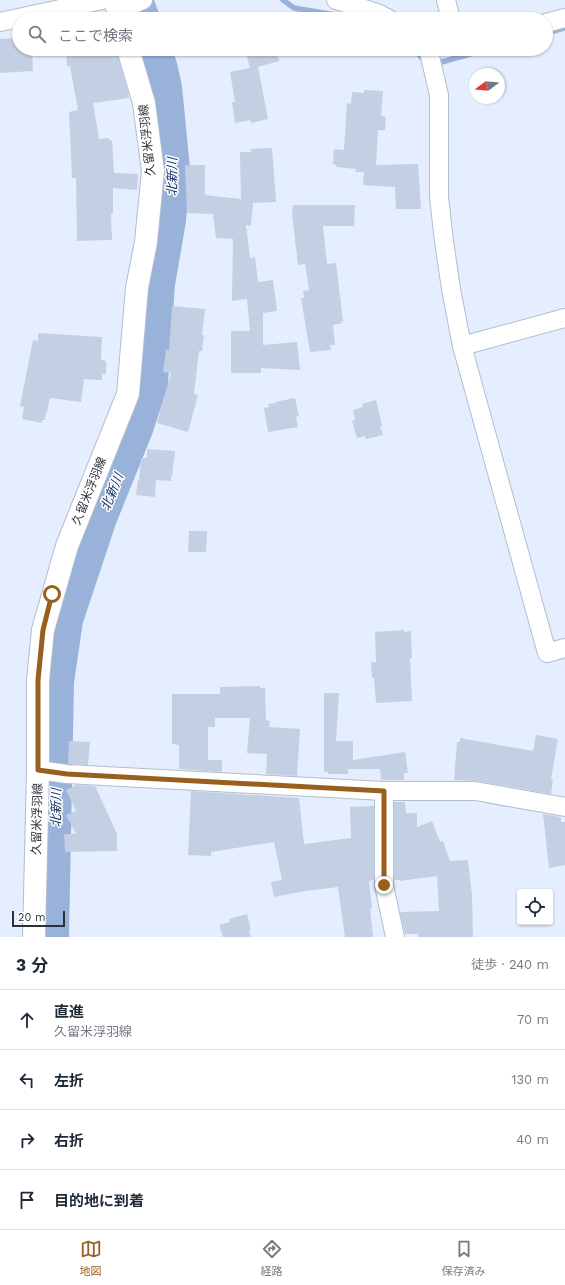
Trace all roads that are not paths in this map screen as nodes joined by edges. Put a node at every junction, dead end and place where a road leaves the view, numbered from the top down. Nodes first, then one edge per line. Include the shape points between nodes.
1 (143, 0) edge
2 (336, 0) edge
3 (446, 0) edge
4 (116, 7) edge
5 (77, 12) edge
6 (374, 12) edge
7 (449, 12) edge
8 (565, 18) edge
9 (12, 20) edge
10 (553, 21) edge
11 (0, 22) edge
12 (130, 56) edge
13 (434, 56) edge
14 (565, 318) edge
15 (462, 346) junction
16 (565, 648) edge
17 (41, 771) junction
18 (384, 791) junction
19 (565, 807) edge
20 (34, 937) edge
21 (395, 937) edge

1 - 4 street
2 - 6 street
3 - 7 street
4 - 5 street
8 - 10 street
9 - 11 street
12 - 17 main road, 久留米浮羽線 via 144,103 153,171 146,242 137,288 128,394 67,546 43,630 38,680
13 - 15 street via 438,95 439,197 451,289
14 - 15 street
15 - 16 street via 547,652
17 - 18 street
17 - 20 main road, 久留米浮羽線
18 - 19 street via 475,791
18 - 21 street via 384,885

